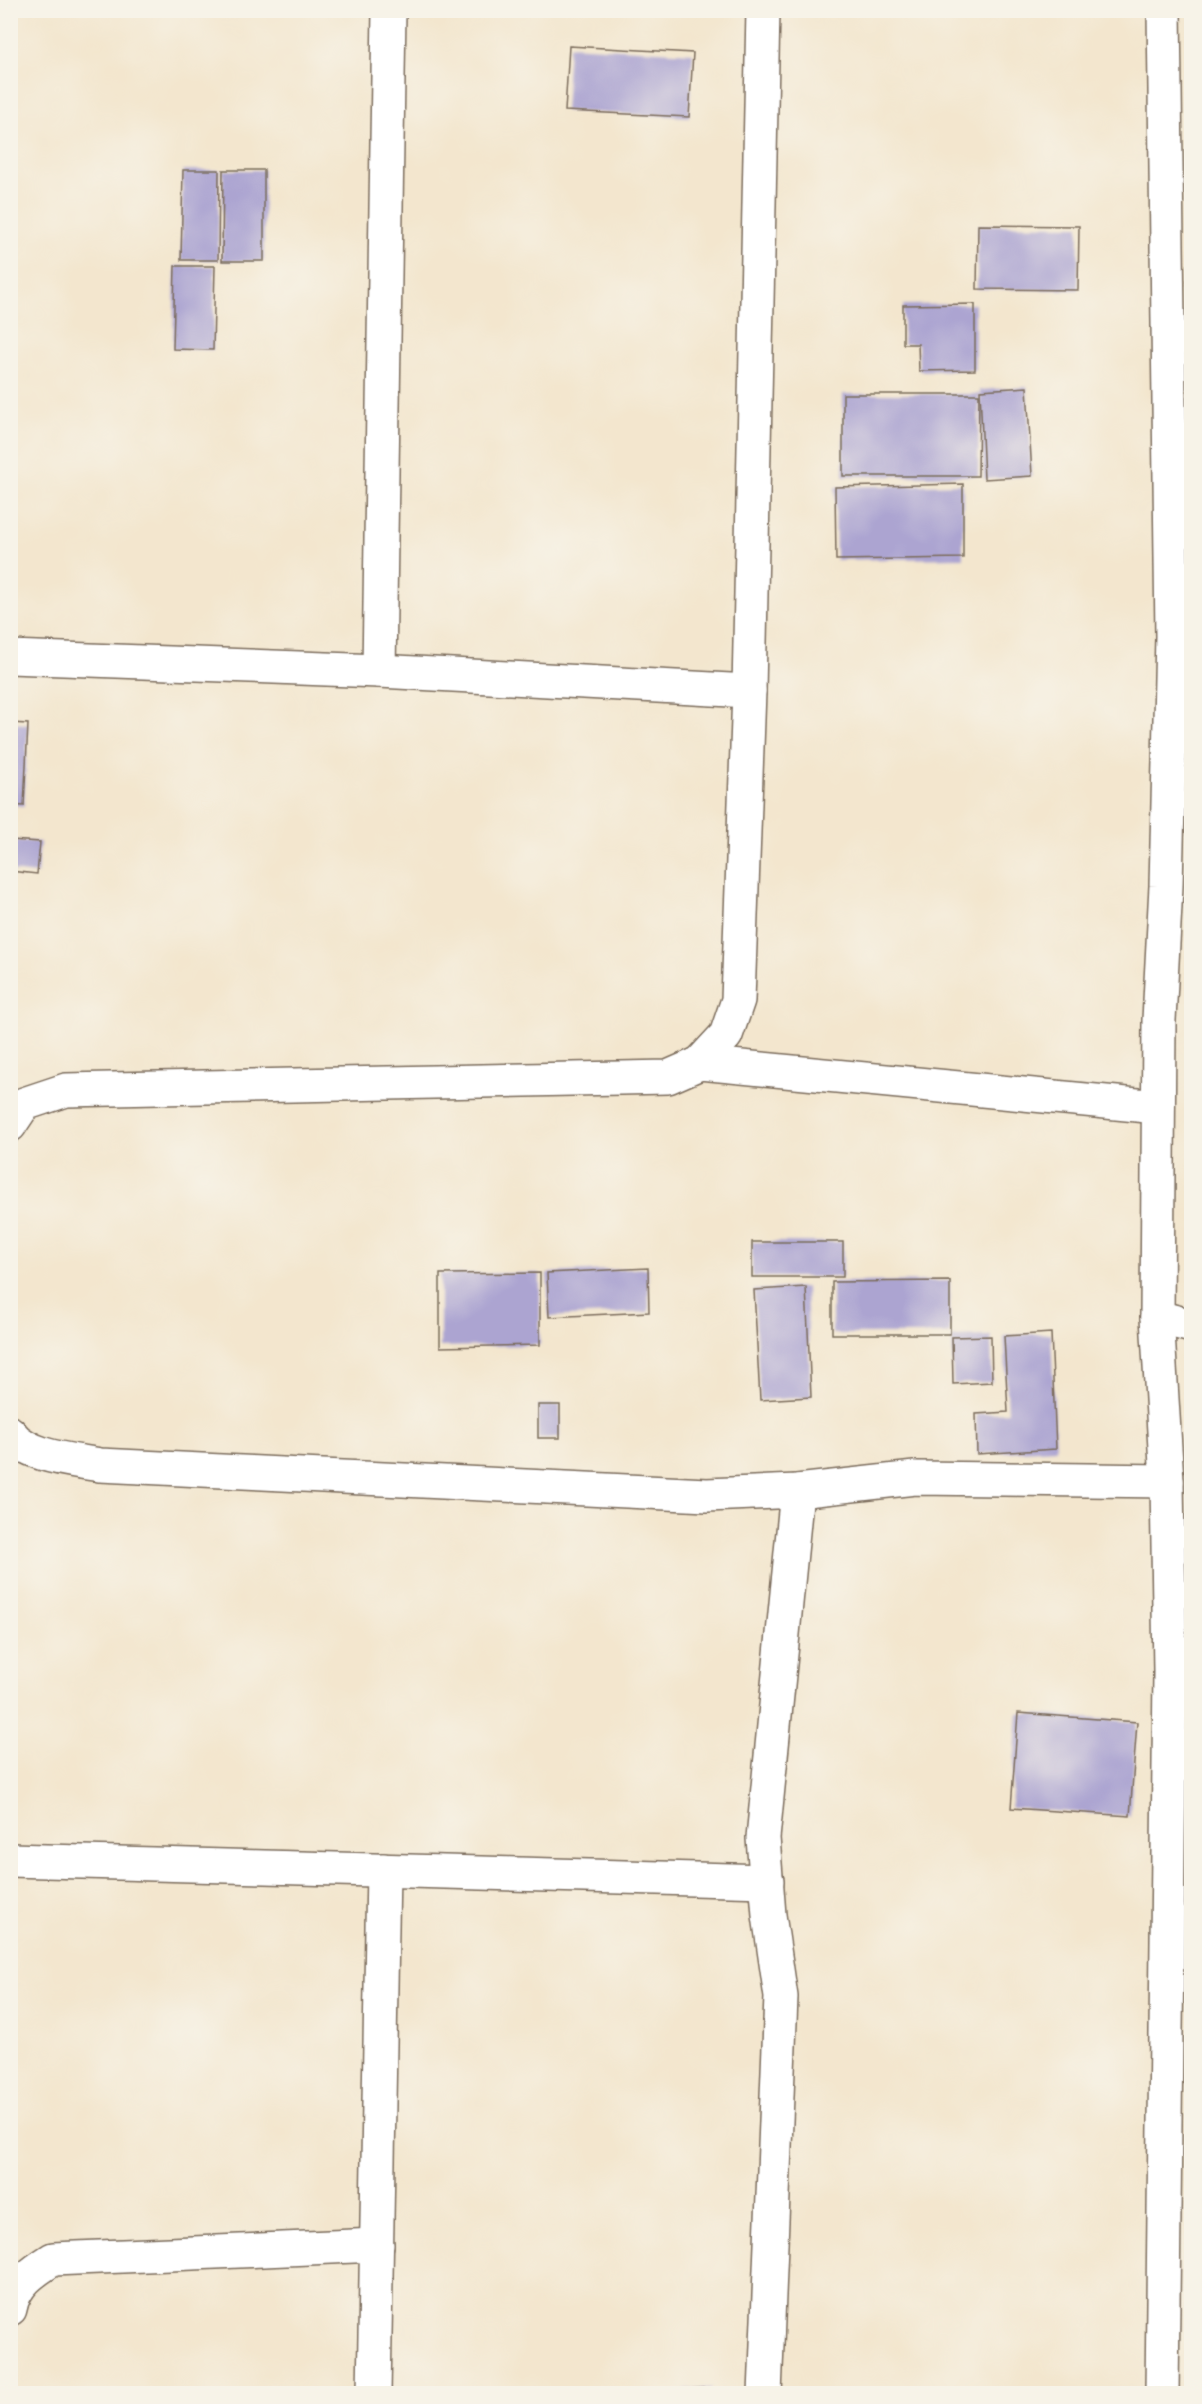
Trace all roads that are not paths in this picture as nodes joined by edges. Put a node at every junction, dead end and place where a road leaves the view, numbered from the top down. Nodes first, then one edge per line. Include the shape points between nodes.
1 (389, 10) edge
2 (763, 10) edge
3 (1164, 10) edge
4 (10, 657) edge
5 (379, 671) junction
6 (750, 691) junction
7 (1179, 889) edge
8 (700, 1063) junction
9 (1158, 1107) junction
10 (10, 1125) edge
11 (1157, 1317) junction
12 (1191, 1326) edge
13 (10, 1433) edge
14 (1167, 1481) junction
15 (797, 1491) junction
16 (1181, 1675) edge
17 (10, 1860) edge
18 (383, 1870) junction
19 (766, 1881) junction
20 (377, 2245) junction
21 (10, 2309) edge
22 (374, 2394) edge
23 (765, 2394) edge
24 (1162, 2394) edge

1 - 5 street
2 - 6 street
3 - 7 street
4 - 5 street
5 - 6 street
6 - 8 street via 738,1000 726,1035
7 - 9 street via 1159,1020
8 - 9 street
8 - 10 street via 668,1077 66,1090 24,1104
9 - 11 street
11 - 12 street
11 - 14 street
13 - 15 street via 17,1443 53,1457 100,1465 707,1495
14 - 15 street via 915,1478
14 - 16 street
15 - 19 street via 763,1838
16 - 24 street
17 - 18 street
18 - 19 street
18 - 20 street
19 - 23 street via 781,1997
20 - 21 street via 53,2259 28,2275
20 - 22 street

